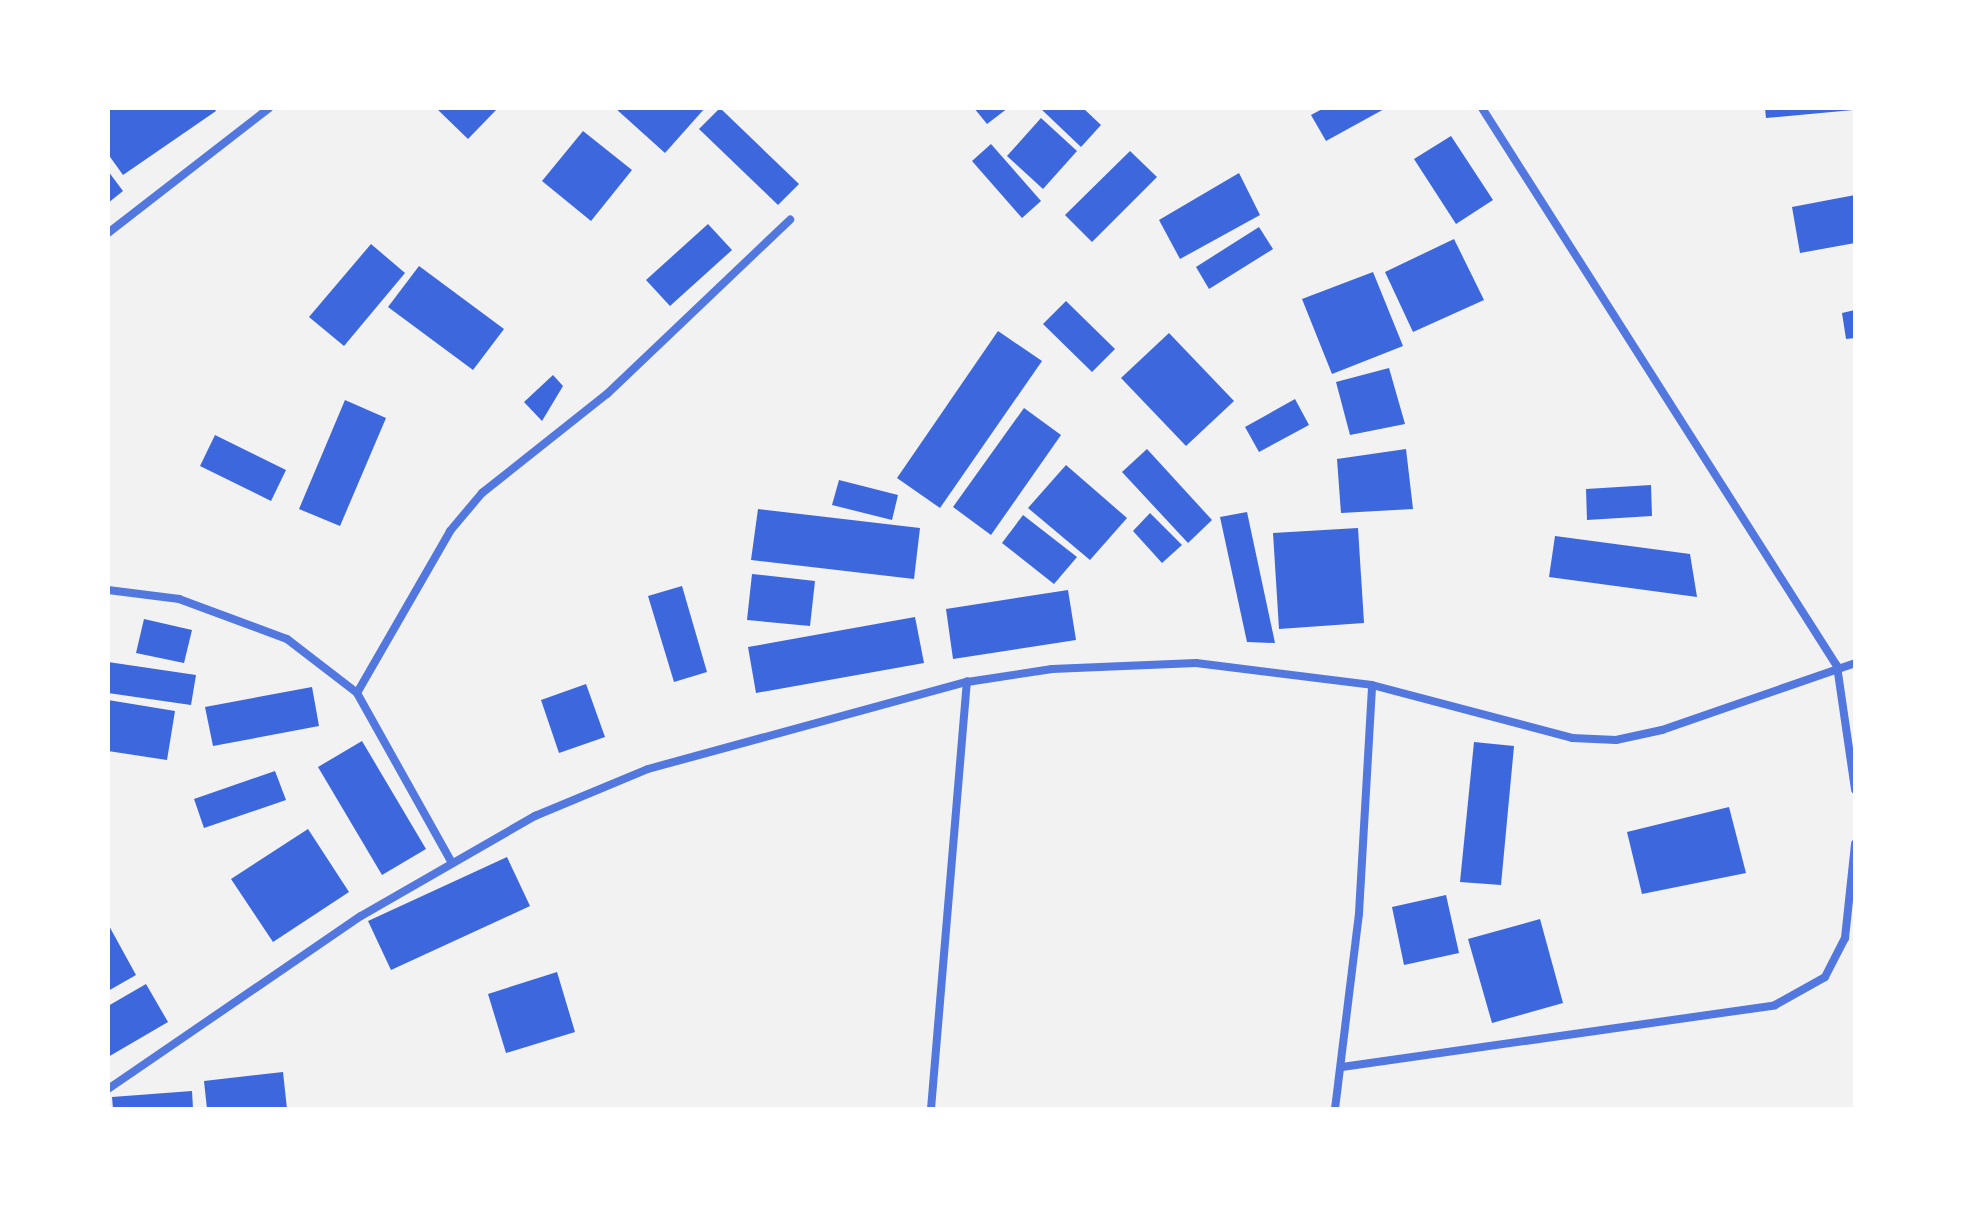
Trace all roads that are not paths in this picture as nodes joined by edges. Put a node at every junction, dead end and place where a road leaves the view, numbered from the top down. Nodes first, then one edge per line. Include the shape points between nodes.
1 (250, 108) edge
2 (269, 108) edge
3 (1482, 108) edge
4 (257, 118) junction
5 (790, 220) dead end
6 (108, 233) edge
7 (108, 590) edge
8 (1855, 663) edge
9 (1837, 666) junction
10 (967, 682) junction
11 (1372, 685) junction
12 (357, 693) junction
13 (1855, 790) edge
14 (1855, 844) edge
15 (451, 861) junction
16 (1342, 1067) junction
17 (108, 1089) edge
18 (931, 1109) edge
19 (1335, 1109) edge

1 - 4 street
2 - 4 street
3 - 9 street
4 - 6 street
5 - 12 street via 607,394 482,493 450,531
7 - 12 street via 179,599 287,639
8 - 9 street
9 - 11 street via 1662,730 1616,740 1572,738
9 - 13 street
10 - 11 street via 1052,669 1196,663
10 - 15 street via 648,769 535,816
10 - 18 street
11 - 16 street via 1359,913
12 - 15 street
14 - 16 street via 1845,938 1825,977 1775,1005
15 - 17 street
16 - 19 street

